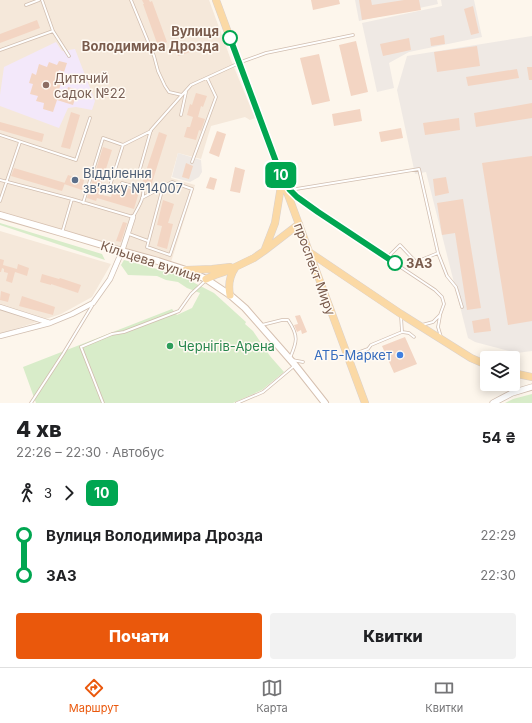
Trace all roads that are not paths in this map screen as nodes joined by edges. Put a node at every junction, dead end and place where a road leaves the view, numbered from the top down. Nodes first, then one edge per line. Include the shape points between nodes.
1 (41, 0) edge
2 (131, 0) edge
3 (216, 0) edge
4 (26, 5) dead end
5 (53, 31) junction
6 (353, 35) dead end
7 (0, 50) edge
8 (68, 56) dead end
9 (239, 63) junction
10 (207, 78) junction
11 (186, 91) junction
12 (182, 95) junction
13 (181, 115) dead end
14 (90, 118) dead end
15 (151, 130) junction
16 (0, 136) edge
17 (20, 142) junction
18 (123, 145) junction
19 (192, 162) dead end
20 (138, 176) dead end
21 (282, 178) junction
22 (0, 180) edge
23 (6, 182) junction
24 (122, 183) dead end
25 (163, 187) junction
26 (290, 190) junction
27 (108, 192) dead end
28 (142, 198) junction
29 (72, 200) junction
30 (0, 201) edge
31 (83, 203) junction
32 (0, 215) edge
33 (133, 217) junction
34 (299, 224) junction
35 (62, 233) junction
36 (127, 234) junction
37 (148, 241) junction
38 (122, 251) junction
39 (264, 251) junction
40 (309, 252) junction
41 (438, 253) junction
42 (387, 258) junction
43 (236, 266) junction
44 (186, 270) junction
45 (206, 279) junction
46 (230, 295) junction
47 (93, 303) junction
48 (0, 307) edge
49 (462, 307) dead end
50 (400, 314) junction
51 (440, 315) junction
52 (409, 319) junction
53 (50, 323) junction
54 (261, 325) junction
55 (402, 325) junction
56 (419, 326) junction
57 (402, 332) junction
58 (0, 336) edge
59 (414, 337) dead end
60 (445, 342) junction
61 (348, 357) junction
62 (290, 359) junction
63 (303, 362) dead end
64 (480, 362) edge
65 (295, 365) junction
66 (520, 374) edge
67 (532, 377) edge
68 (532, 388) edge
69 (31, 403) edge
70 (103, 403) edge
71 (237, 403) edge
72 (325, 403) edge
73 (365, 403) edge
74 (493, 403) edge

1 - 4 lane
1 - 5 lane
2 - 12 lane via 164,86 169,92
3 - 9 main road, проспект Миру
5 - 7 lane
5 - 8 lane
6 - 9 lane via 266,53
9 - 10 lane
9 - 21 main road, проспект Миру
10 - 11 lane via 191,85
10 - 19 lane via 216,97
11 - 12 lane
11 - 13 lane
12 - 15 lane
14 - 17 lane via 76,160
15 - 18 lane
15 - 20 lane
16 - 17 lane
17 - 23 lane
18 - 27 lane
18 - 31 lane via 103,138
21 - 26 lane
21 - 34 main road, проспект Миру
21 - 39 main road via 275,223
22 - 23 lane
23 - 29 lane
23 - 30 lane
24 - 28 lane via 143,189
25 - 28 lane
25 - 37 lane
25 - 37 lane via 172,182 192,189 170,255 147,247
26 - 41 lane via 419,169
26 - 42 lane
28 - 33 lane
29 - 31 lane
29 - 35 lane
31 - 33 lane
32 - 35 main road, Кільцева вулиця
33 - 36 street
34 - 39 main road
34 - 40 main road, проспект Миру
35 - 38 main road, Кільцева вулиця
36 - 37 lane
36 - 38 street
38 - 44 main road, Кільцева вулиця
38 - 47 street via 110,279
39 - 43 main road
40 - 50 main road
40 - 61 main road, проспект Миру
41 - 42 lane via 416,262 400,245
41 - 49 lane via 447,276 456,287
42 - 51 lane via 442,297 444,304
43 - 44 main road
43 - 45 main road
43 - 46 main road via 229,280
44 - 45 main road, Кільцева вулиця
45 - 46 main road, Кільцева вулиця
45 - 70 lane via 179,311 81,346
46 - 54 main road, Кільцева вулиця
47 - 53 street
47 - 69 lane
48 - 53 street
50 - 52 main road
50 - 55 lane
51 - 56 lane via 433,322
51 - 60 lane via 438,327
52 - 55 lane
52 - 56 main road
53 - 58 street
54 - 62 main road, Кільцева вулиця
54 - 62 lane via 288,320 296,341
55 - 57 lane
56 - 60 main road
57 - 59 lane
57 - 61 lane
60 - 64 main road
61 - 73 main road, проспект Миру
62 - 63 lane
62 - 65 main road, Кільцева вулиця
65 - 71 lane via 263,392
65 - 72 main road, Кільцева вулиця
66 - 67 main road
68 - 74 street via 512,393

